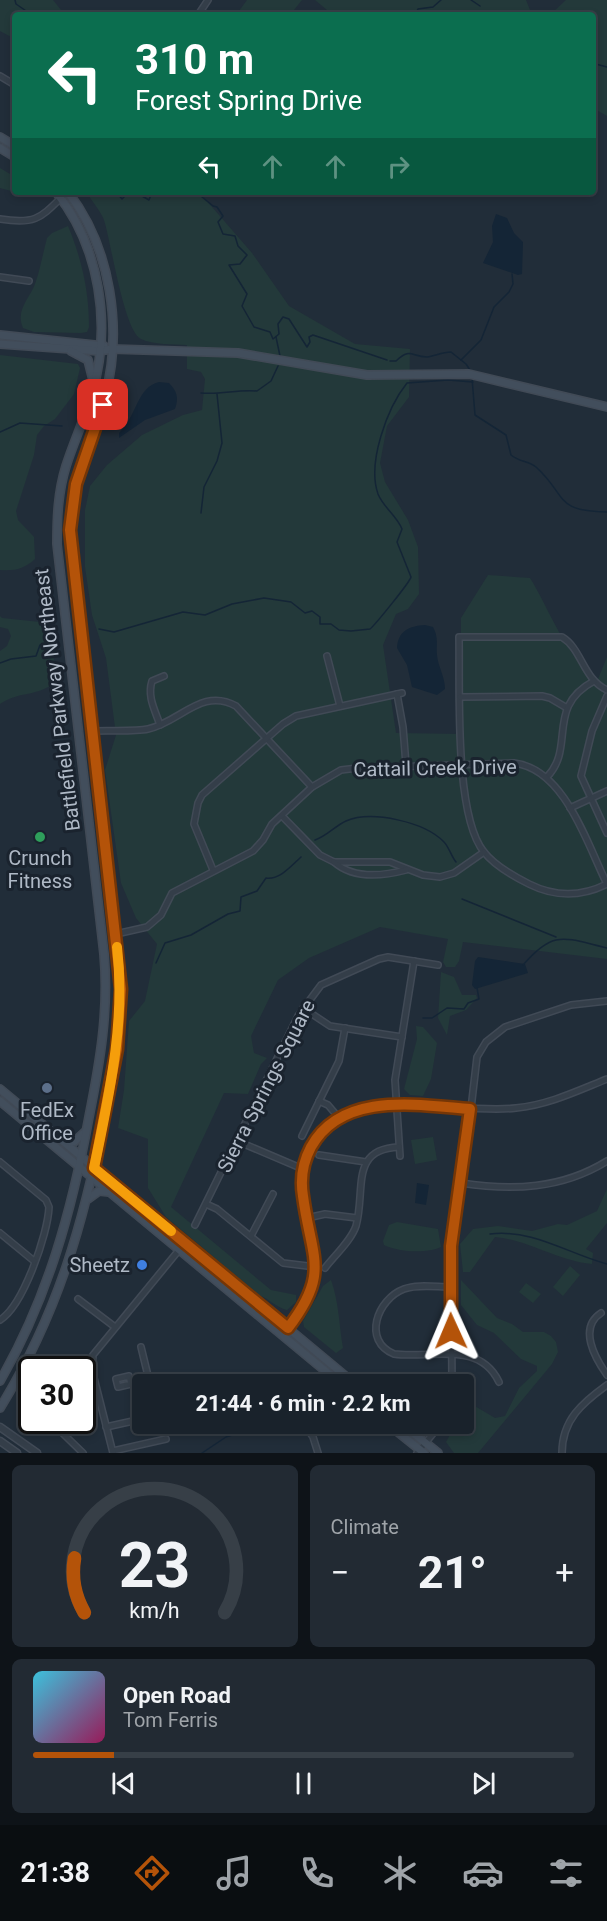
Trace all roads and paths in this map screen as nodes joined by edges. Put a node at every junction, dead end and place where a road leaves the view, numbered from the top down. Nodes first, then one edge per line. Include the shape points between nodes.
1 (58, 195) edge
2 (70, 195) edge
3 (0, 219) edge
4 (0, 277) edge
5 (29, 281) dead end
6 (0, 335) edge
7 (0, 344) edge
8 (99, 347) junction
9 (60, 348) junction
10 (112, 349) junction
11 (94, 388) junction
12 (607, 407) edge
13 (327, 656) dead end
14 (164, 676) dead end
15 (594, 681) junction
16 (607, 690) edge
17 (607, 696) edge
18 (460, 697) junction
19 (340, 705) junction
20 (567, 708) junction
21 (160, 725) junction
22 (92, 731) junction
23 (268, 739) junction
24 (462, 764) junction
25 (406, 765) junction
26 (547, 777) junction
27 (312, 787) junction
28 (607, 790) edge
29 (590, 798) junction
30 (570, 808) junction
31 (282, 816) junction
32 (607, 833) edge
33 (484, 852) junction
34 (334, 862) junction
35 (213, 870) junction
36 (407, 870) junction
37 (607, 884) edge
38 (116, 934) junction
39 (414, 961) junction
40 (438, 965) dead end
41 (607, 1001) edge
42 (303, 1008) junction
43 (345, 1028) junction
44 (402, 1037) junction
45 (607, 1079) edge
46 (0, 1089) edge
47 (319, 1101) junction
48 (1, 1103) edge
49 (396, 1105) junction
50 (470, 1109) junction
51 (339, 1118) junction
52 (87, 1130) junction
53 (302, 1136) dead end
54 (63, 1141) junction
55 (237, 1141) junction
56 (399, 1147) junction
57 (319, 1155) dead end
58 (400, 1156) dead end
59 (82, 1157) junction
60 (607, 1161) edge
61 (0, 1162) edge
62 (366, 1162) junction
63 (80, 1167) junction
64 (94, 1168) junction
65 (303, 1169) junction
66 (92, 1178) junction
67 (461, 1184) junction
68 (110, 1192) junction
69 (273, 1194) dead end
70 (88, 1199) junction
71 (206, 1204) junction
72 (307, 1218) junction
73 (357, 1218) junction
74 (195, 1225) dead end
75 (0, 1233) edge
76 (251, 1236) junction
77 (179, 1250) junction
78 (34, 1261) junction
79 (316, 1267) junction
80 (325, 1268) dead end
81 (222, 1274) junction
82 (451, 1287) junction
83 (78, 1299) dead end
84 (601, 1313) dead end
85 (0, 1320) edge
86 (115, 1327) junction
87 (288, 1328) junction
88 (282, 1335) junction
89 (141, 1347) dead end
90 (452, 1354) junction
91 (93, 1356) edge
92 (148, 1374) edge
93 (329, 1374) edge
94 (343, 1374) edge
95 (452, 1374) edge
96 (607, 1375) edge
97 (0, 1381) edge
98 (499, 1382) dead end
99 (607, 1385) edge
100 (96, 1386) edge
101 (0, 1408) edge
102 (132, 1421) edge
103 (0, 1427) edge
104 (106, 1427) junction
105 (63, 1434) edge
106 (311, 1434) edge
107 (399, 1434) edge
108 (415, 1434) edge
109 (433, 1434) edge
110 (166, 1439) dead end
111 (0, 1441) edge
112 (426, 1443) junction
113 (141, 1444) junction
114 (113, 1452) edge
115 (420, 1452) edge
116 (17, 1453) edge
117 (37, 1453) edge
118 (83, 1453) edge
119 (143, 1453) edge
120 (318, 1453) edge
121 (438, 1453) edge
122 (562, 1453) edge

1 - 3 street via 33,221
1 - 8 main road, Battlefield Parkway Northeast via 83,234 93,262
2 - 10 main road, Battlefield Parkway Northeast via 91,230 107,275
4 - 5 street
6 - 8 main road
7 - 9 main road
8 - 9 main road
8 - 10 main road
8 - 11 main road, Battlefield Parkway Northeast
9 - 11 main road via 75,351 88,360
10 - 12 main road via 238,353 367,375 472,375
10 - 22 main road, Battlefield Parkway Northeast via 106,395 76,484 70,530
11 - 52 main road, Battlefield Parkway Northeast via 66,467 57,522 59,571 106,986 103,1043
13 - 19 street
14 - 21 street via 152,681 149,695
15 - 16 street
15 - 18 street via 562,637 459,637
15 - 20 street via 577,692
17 - 29 street via 592,731 581,776
18 - 20 street via 542,696
18 - 24 street
19 - 23 street via 296,716
19 - 25 street via 400,694
20 - 26 street via 559,756
21 - 22 street
21 - 23 street via 196,704 220,699 236,706
22 - 38 main road, Battlefield Parkway Northeast
23 - 27 street
23 - 35 street via 198,802 194,824
24 - 25 street, Cattail Creek Drive
24 - 26 street, Cattail Creek Drive via 522,764
24 - 33 street via 465,806
25 - 27 street, Cattail Creek Drive via 341,770
26 - 30 street, Cattail Creek Drive
27 - 31 street, Cattail Creek Drive
28 - 29 street
29 - 30 street
29 - 32 street
30 - 37 street, Cattail Creek Drive
31 - 34 street via 320,855
31 - 35 street, Cattail Creek Drive via 253,851
33 - 36 street via 440,877
33 - 37 street via 519,879 558,894 577,894
34 - 36 street via 381,861
34 - 36 street via 359,874
35 - 38 street, Cattail Creek Drive via 172,893 156,921 147,927
38 - 64 main road, Battlefield Parkway Northeast via 120,1027
39 - 40 street, Sierra Springs Square
39 - 42 street, Sierra Springs Square via 384,957 349,970 321,985
39 - 44 street
41 - 50 street via 553,1010 505,1027 492,1036 477,1057
42 - 43 street via 325,1024
42 - 55 street, Sierra Springs Square
43 - 44 street
43 - 47 street via 339,1061
44 - 49 street via 395,1080
45 - 50 street via 544,1103 503,1110
46 - 54 main road
47 - 51 street
47 - 53 street
48 - 63 main road
49 - 50 street
49 - 51 street via 359,1110
49 - 56 street
50 - 67 street
51 - 65 street via 320,1135
52 - 54 main road via 74,1142
52 - 59 main road, Battlefield Parkway Northeast
54 - 59 main road
55 - 65 street
55 - 71 street, Sierra Springs Square
56 - 58 street
56 - 62 street via 378,1150
57 - 62 street
59 - 63 main road, Battlefield Parkway Northeast
59 - 64 main road
60 - 67 street via 577,1176 538,1186 497,1188
61 - 78 street via 48,1203
62 - 73 street
63 - 66 main road
63 - 97 main road, Battlefield Parkway Northeast via 49,1280
64 - 66 main road, Battlefield Parkway Northeast
64 - 81 main road
65 - 72 street
66 - 68 main road
66 - 70 main road, Battlefield Parkway Northeast
67 - 82 street via 451,1246
68 - 70 main road via 99,1191
68 - 77 main road
69 - 76 street
70 - 101 main road, Battlefield Parkway Northeast via 57,1299 26,1365
71 - 74 street, Sierra Springs Square
71 - 76 street
72 - 73 street via 325,1214
72 - 79 street
73 - 80 street via 352,1232
75 - 78 street
76 - 79 street via 283,1263
77 - 81 main road via 185,1249
77 - 86 street
77 - 88 main road
78 - 85 street via 18,1301
79 - 87 street via 307,1303
81 - 87 main road
82 - 90 street
82 - 90 street via 410,1287 398,1292 379,1313 375,1330 381,1345 394,1353
83 - 86 street
84 - 96 street via 591,1325 591,1342
86 - 91 street
87 - 88 street
87 - 94 main road
88 - 93 main road
89 - 92 street
90 - 95 street
90 - 98 street via 475,1357 495,1373
99 - 122 street via 572,1415
100 - 104 street
102 - 104 street
103 - 117 street
104 - 114 street
105 - 118 street
106 - 120 street
107 - 115 main road
108 - 112 main road
109 - 112 street
110 - 113 street
111 - 116 street
112 - 115 street
112 - 121 main road
113 - 114 street
113 - 119 street

